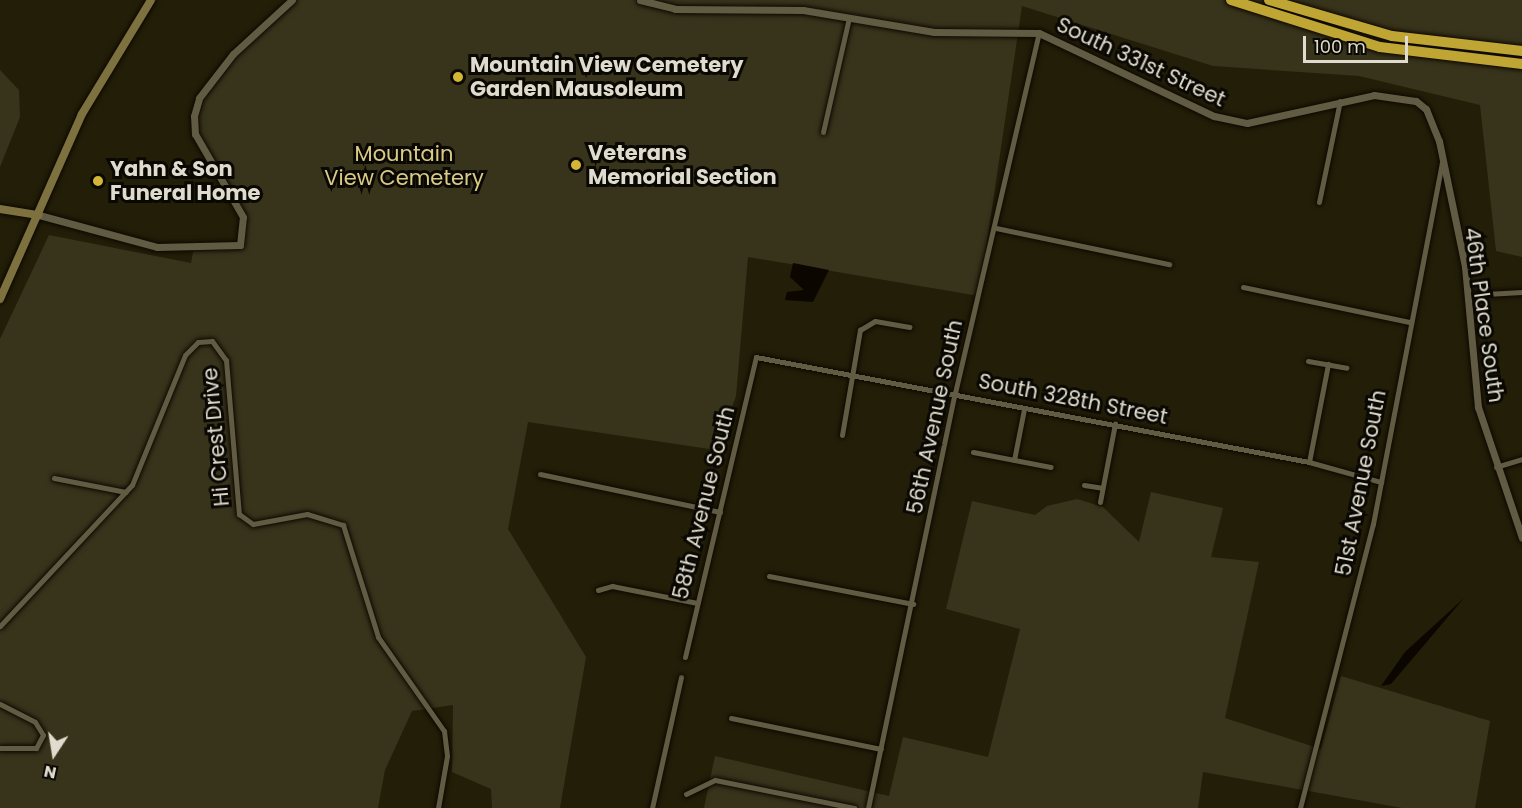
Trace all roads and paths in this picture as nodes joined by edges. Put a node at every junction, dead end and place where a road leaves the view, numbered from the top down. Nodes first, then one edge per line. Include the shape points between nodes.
1 (151, 0) edge
2 (292, 0) edge
3 (640, 0) edge
4 (1231, 0) edge
5 (1269, 0) edge
6 (851, 18) junction
7 (1039, 33) junction
8 (1522, 51) edge
9 (1522, 64) edge
10 (1340, 100) junction
11 (823, 132) dead end
12 (1443, 162) junction
13 (1319, 202) dead end
14 (0, 209) edge
15 (39, 215) junction
16 (996, 228) junction
17 (1169, 264) dead end
18 (1243, 287) dead end
19 (1522, 292) edge
20 (1468, 295) junction
21 (0, 299) edge
22 (1409, 322) junction
23 (909, 327) dead end
24 (756, 357) joint
25 (1308, 361) dead end
26 (1328, 364) junction
27 (1346, 368) dead end
28 (851, 374) junction
29 (955, 393) junction
30 (1024, 409) junction
31 (1115, 423) junction
32 (842, 435) dead end
33 (974, 452) dead end
34 (1522, 459) edge
35 (1014, 460) junction
36 (1309, 462) junction
37 (1051, 467) dead end
38 (1496, 467) junction
39 (540, 474) dead end
40 (54, 478) dead end
41 (1381, 482) junction
42 (1084, 485) dead end
43 (1102, 488) junction
44 (126, 492) junction
45 (1100, 502) dead end
46 (720, 512) junction
47 (1522, 538) edge
48 (769, 576) dead end
49 (598, 590) dead end
50 (697, 603) junction
51 (913, 604) junction
52 (0, 626) edge
53 (685, 657) dead end
54 (681, 677) dead end
55 (0, 704) edge
56 (731, 718) dead end
57 (0, 748) edge
58 (881, 749) junction
59 (686, 794) dead end
60 (438, 808) edge
61 (652, 808) edge
62 (854, 808) edge
63 (868, 808) edge
64 (1300, 808) edge

1 - 15 main road via 82,114
2 - 15 street via 233,54 200,98 194,116 195,134 243,217 240,245 157,248
3 - 6 street, South 331st Street via 675,9 803,10
4 - 9 highway via 1380,47
5 - 8 highway via 1392,36
6 - 7 street, South 331st Street via 934,32
6 - 11 street
7 - 10 street, South 331st Street via 1228,121 1264,123
7 - 16 street, 56th Avenue South
10 - 12 street, South 331st Street via 1391,94 1416,100 1432,121
10 - 13 street
12 - 20 street, 46th Place South
12 - 22 street, 51st Avenue South
14 - 15 main road
15 - 21 main road
16 - 17 street
16 - 29 street, 56th Avenue South
18 - 22 street
19 - 20 street
20 - 38 street, 46th Place South via 1473,377
22 - 41 street, 51st Avenue South
23 - 28 street via 866,323
24 - 28 street, South 328th Street
24 - 46 street, 58th Avenue South
25 - 26 street
26 - 27 street
26 - 36 street
28 - 29 street, South 328th Street
28 - 32 street
29 - 30 street, South 328th Street
29 - 51 street, 56th Avenue South
30 - 31 street, South 328th Street
30 - 35 street
31 - 36 street, South 328th Street
31 - 43 street
33 - 35 street
34 - 38 street
35 - 37 street
36 - 41 street, South 328th Street
38 - 47 street, 46th Place South
39 - 46 street
40 - 44 street
41 - 64 street, 51st Avenue South
42 - 43 street
43 - 45 street
44 - 52 street, Hi Crest Drive
44 - 60 street, Hi Crest Drive via 151,447 185,355 198,342 215,342 226,360 239,514 253,524 307,514 343,525 384,649 444,731 447,756
46 - 50 street, 58th Avenue South
48 - 51 street
49 - 50 street via 612,586
50 - 53 street, 58th Avenue South
51 - 58 street, 56th Avenue South
54 - 61 street
55 - 57 street via 35,722 42,735 36,748
56 - 58 street
58 - 63 street, 56th Avenue South
59 - 62 street via 716,780

